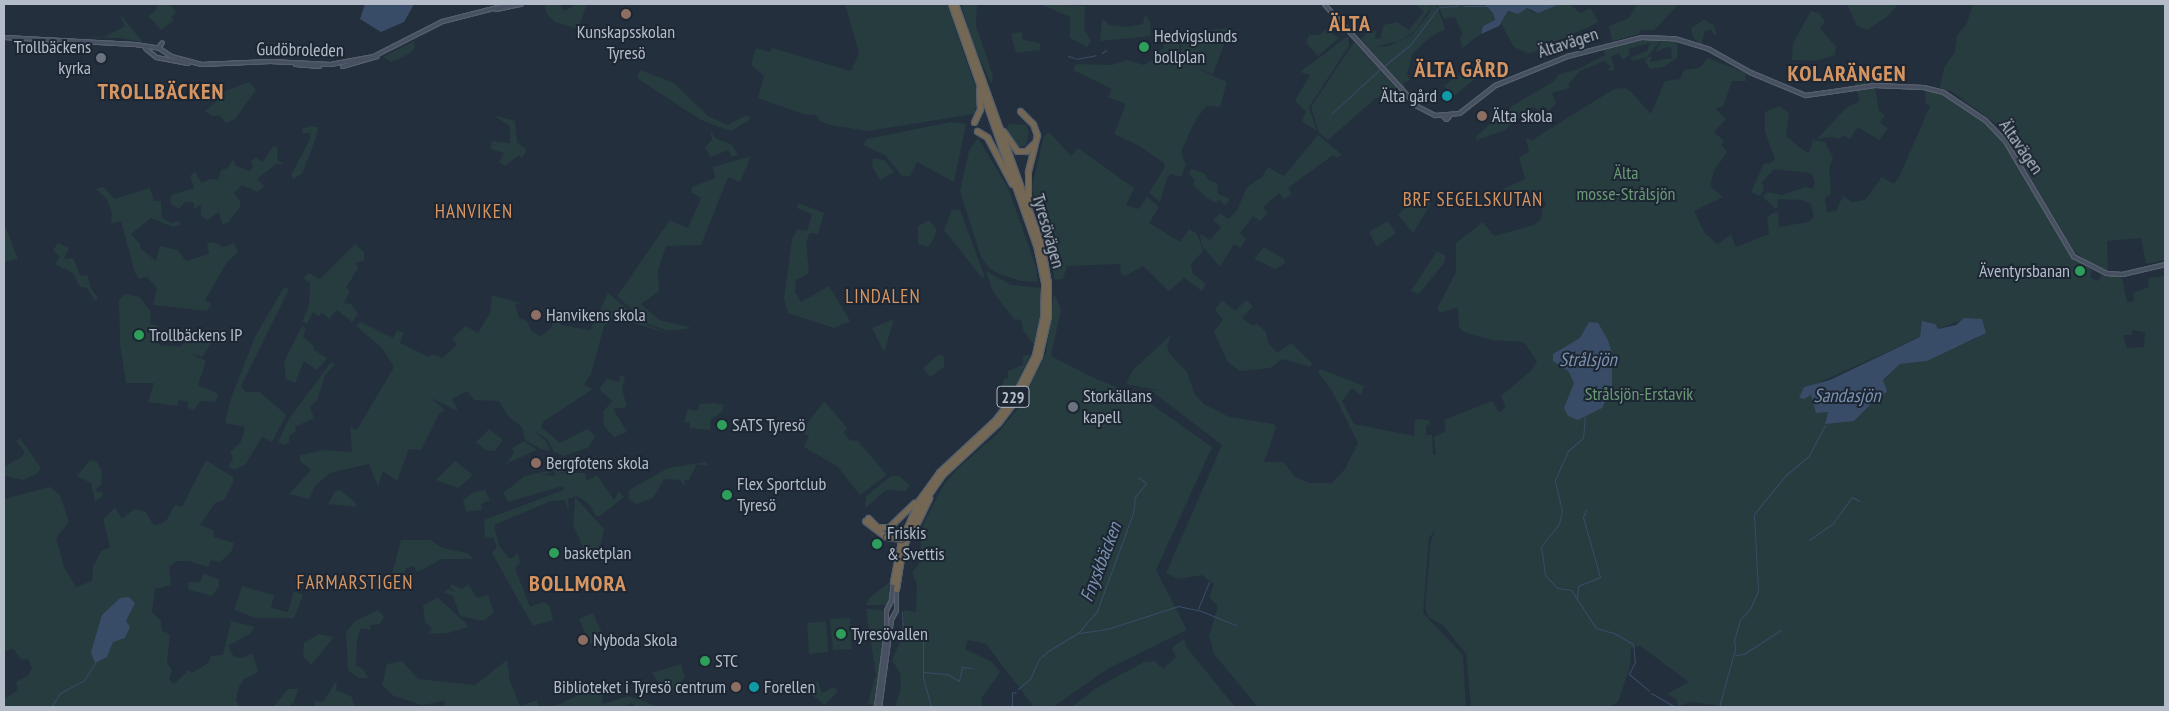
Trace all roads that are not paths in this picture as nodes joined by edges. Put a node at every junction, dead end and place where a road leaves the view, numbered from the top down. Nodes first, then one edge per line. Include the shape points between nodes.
1 (509, 4) edge
2 (520, 4) edge
3 (950, 4) edge
4 (955, 4) edge
5 (1324, 4) edge
6 (4, 37) edge
7 (110, 42) junction
8 (162, 43) junction
9 (144, 46) junction
10 (156, 48) junction
11 (162, 50) junction
12 (156, 55) junction
13 (978, 80) junction
14 (995, 117) junction
15 (974, 122) dead end
16 (977, 132) dead end
17 (1020, 199) junction
18 (1030, 212) junction
19 (2165, 264) edge
20 (942, 475) junction
21 (924, 492) junction
22 (893, 582) joint
23 (896, 588) joint
24 (890, 604) junction
25 (896, 608) junction
26 (887, 613) junction
27 (893, 615) junction
28 (877, 707) edge

1 - 11 main road, Gudöbroleden via 442,21 373,56 344,63 200,64
2 - 12 main road, Gudöbroleden via 442,23 373,58 344,66 252,63 205,66
3 - 13 highway, Tyresövägen / 229
4 - 14 highway, Tyresövägen / 229
5 - 19 main road, Ältavägen via 1417,106 1446,119 1466,109 1503,81 1567,56 1623,40 1674,38 1709,49 1711,53 1805,95 1874,85 1922,87 1948,94 1985,120 2005,142 2073,256 2106,273 2122,274
6 - 7 main road, Gudöbroleden
7 - 9 main road, Gudöbroleden
7 - 12 main road, Gudöbroleden via 135,45
8 - 9 main road via 154,47
8 - 10 main road
8 - 11 main road
9 - 10 main road, Gudöbroleden
10 - 11 main road, Gudöbroleden
10 - 12 main road
11 - 12 main road
13 - 15 highway via 980,109
13 - 17 highway, Tyresövägen / 229
14 - 18 highway, Tyresövägen / 229
14 - 18 highway via 1013,148 1024,152 1032,147 1034,132 1018,113 1035,127 1037,135 1027,178
16 - 17 highway via 987,137
17 - 21 highway, Tyresövägen / 229 via 1044,279 1044,309 1037,348 1022,384 1002,412 952,459
18 - 20 highway, Tyresövägen / 229 via 1044,256 1048,283 1047,320 1039,356 1026,386 1005,416
20 - 21 highway, bridge via 913,531 901,539 886,537 866,520 877,526 889,527 898,522
20 - 23 highway, Tyresövägen / 229 via 911,524 902,551
21 - 22 highway, Tyresövägen / 229 via 904,531
22 - 24 main road, Tyresövägen / 229
23 - 25 main road, Tyresövägen / 229
24 - 25 main road
24 - 26 main road, Tyresövägen / 229
25 - 27 main road, Tyresövägen / 229
26 - 27 main road
26 - 28 main road, Tyresövägen / 229
27 - 28 main road, Tyresövägen / 229

